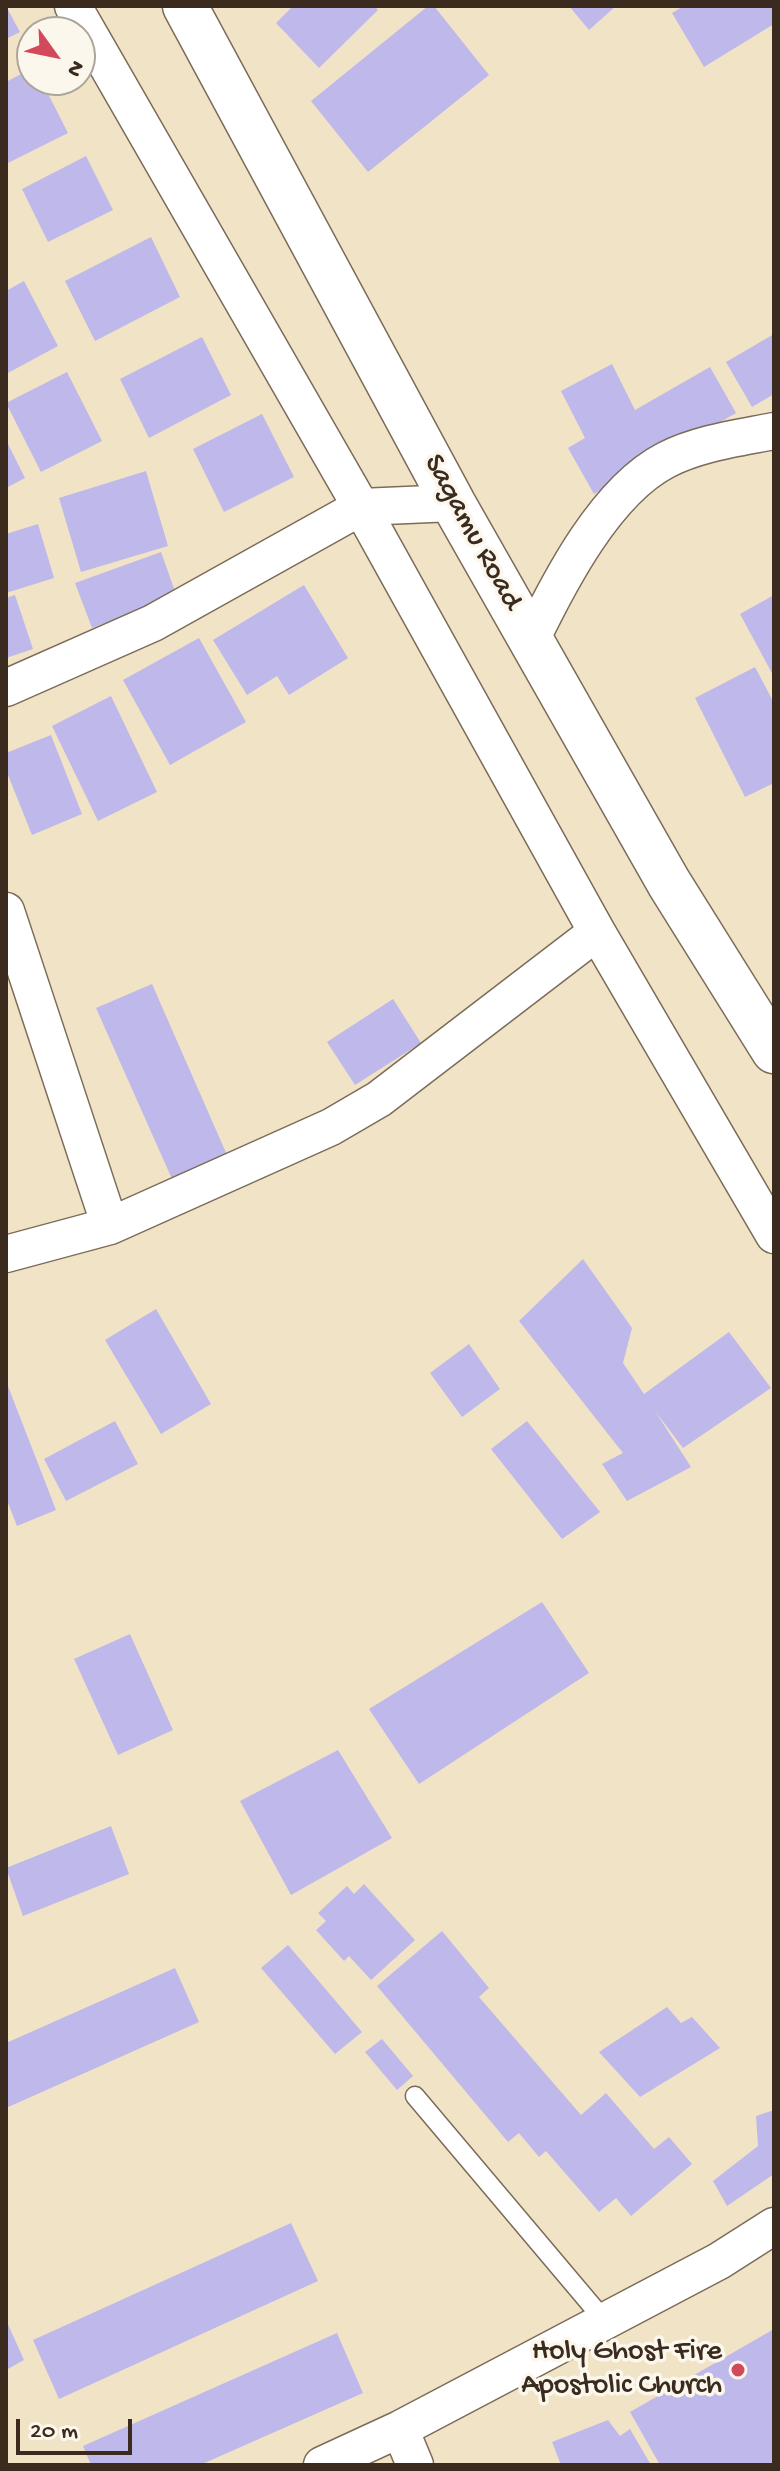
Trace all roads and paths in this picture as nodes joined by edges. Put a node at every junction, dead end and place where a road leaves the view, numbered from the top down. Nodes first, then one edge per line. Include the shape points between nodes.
1 (73, 6) edge
2 (185, 6) edge
3 (774, 431) edge
4 (453, 503) junction
5 (361, 507) junction
6 (531, 640) junction
7 (6, 688) edge
8 (6, 911) edge
9 (597, 932) junction
10 (774, 1051) edge
11 (110, 1226) junction
12 (774, 1235) edge
13 (6, 1254) edge
14 (415, 2096) dead end
15 (774, 2226) edge
16 (604, 2320) junction
17 (400, 2429) junction
18 (322, 2465) edge
19 (415, 2465) edge

1 - 5 street
2 - 4 highway, Sagamu Road
3 - 6 street via 668,459 630,482 563,572
4 - 5 street
4 - 6 highway, Sagamu Road
5 - 7 street via 153,623
5 - 9 street
6 - 10 highway, Sagamu Road via 669,883
8 - 11 street
9 - 11 street via 379,1099 331,1127
9 - 12 street
11 - 13 street
14 - 16 lane
15 - 16 street via 719,2261
16 - 17 street
17 - 18 street
17 - 19 street

